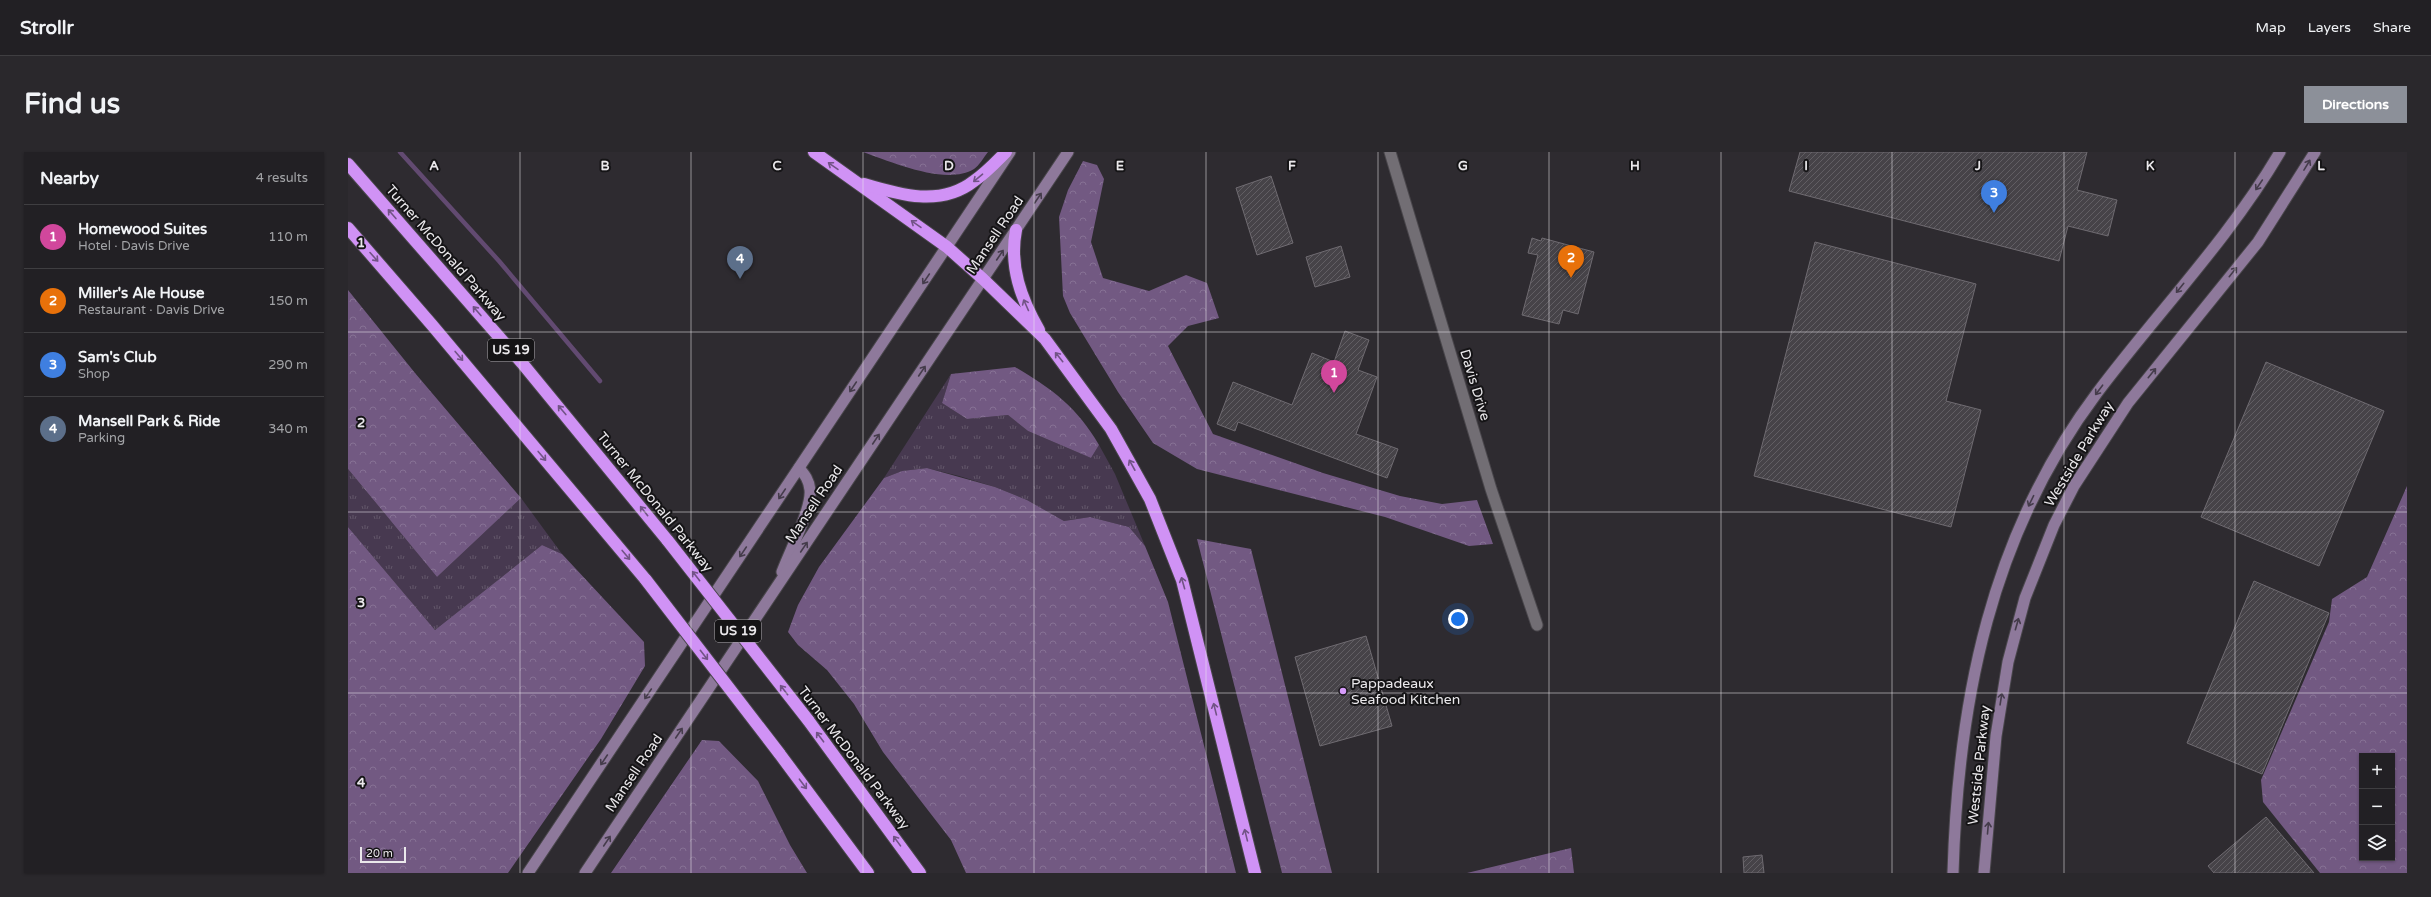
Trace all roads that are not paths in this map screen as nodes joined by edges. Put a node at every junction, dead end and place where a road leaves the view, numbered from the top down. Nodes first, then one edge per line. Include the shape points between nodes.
1 (814, 152) edge
2 (1006, 152) edge
3 (1010, 152) edge
4 (1068, 152) edge
5 (1390, 152) edge
6 (2280, 152) edge
7 (2315, 152) edge
8 (348, 164) edge
9 (853, 180) junction
10 (348, 228) edge
11 (1016, 230) junction
12 (947, 247) junction
13 (983, 279) junction
14 (1045, 339) junction
15 (799, 468) junction
16 (775, 591) junction
17 (1536, 625) dead end
18 (528, 873) edge
19 (585, 873) edge
20 (868, 873) edge
21 (920, 873) edge
22 (1255, 873) edge
23 (1953, 873) edge
24 (1984, 873) edge

9 -> 1 highway
2 -> 9 highway via 973,182 945,195 910,196
3 - 12 main road
11 -> 4 main road, Mansell Road
5 - 17 street, Davis Drive via 1491,489
6 -> 23 main road, Westside Parkway via 2212,248 2078,419 2047,468 2027,510 1998,580 1978,654 1965,726
24 -> 7 main road, Westside Parkway via 1996,736 2008,662 2025,598 2054,525 2074,486 2128,403 2258,242
21 -> 8 highway, Turner McDonald Parkway / US 19, bridge via 808,720 668,541 522,363
12 -> 9 highway
10 -> 20 highway, US 19, bridge via 646,580
13 -> 11 main road, Mansell Road
14 -> 11 highway via 1026,305 1017,279 1013,245
12 - 13 highway
12 -> 15 main road
13 - 14 highway
16 -> 13 main road, Mansell Road
22 -> 14 highway via 1195,627 1167,538 1146,493 1111,430
15 - 16 main road via 808,478 808,505
15 -> 18 main road
19 -> 16 main road, Mansell Road

